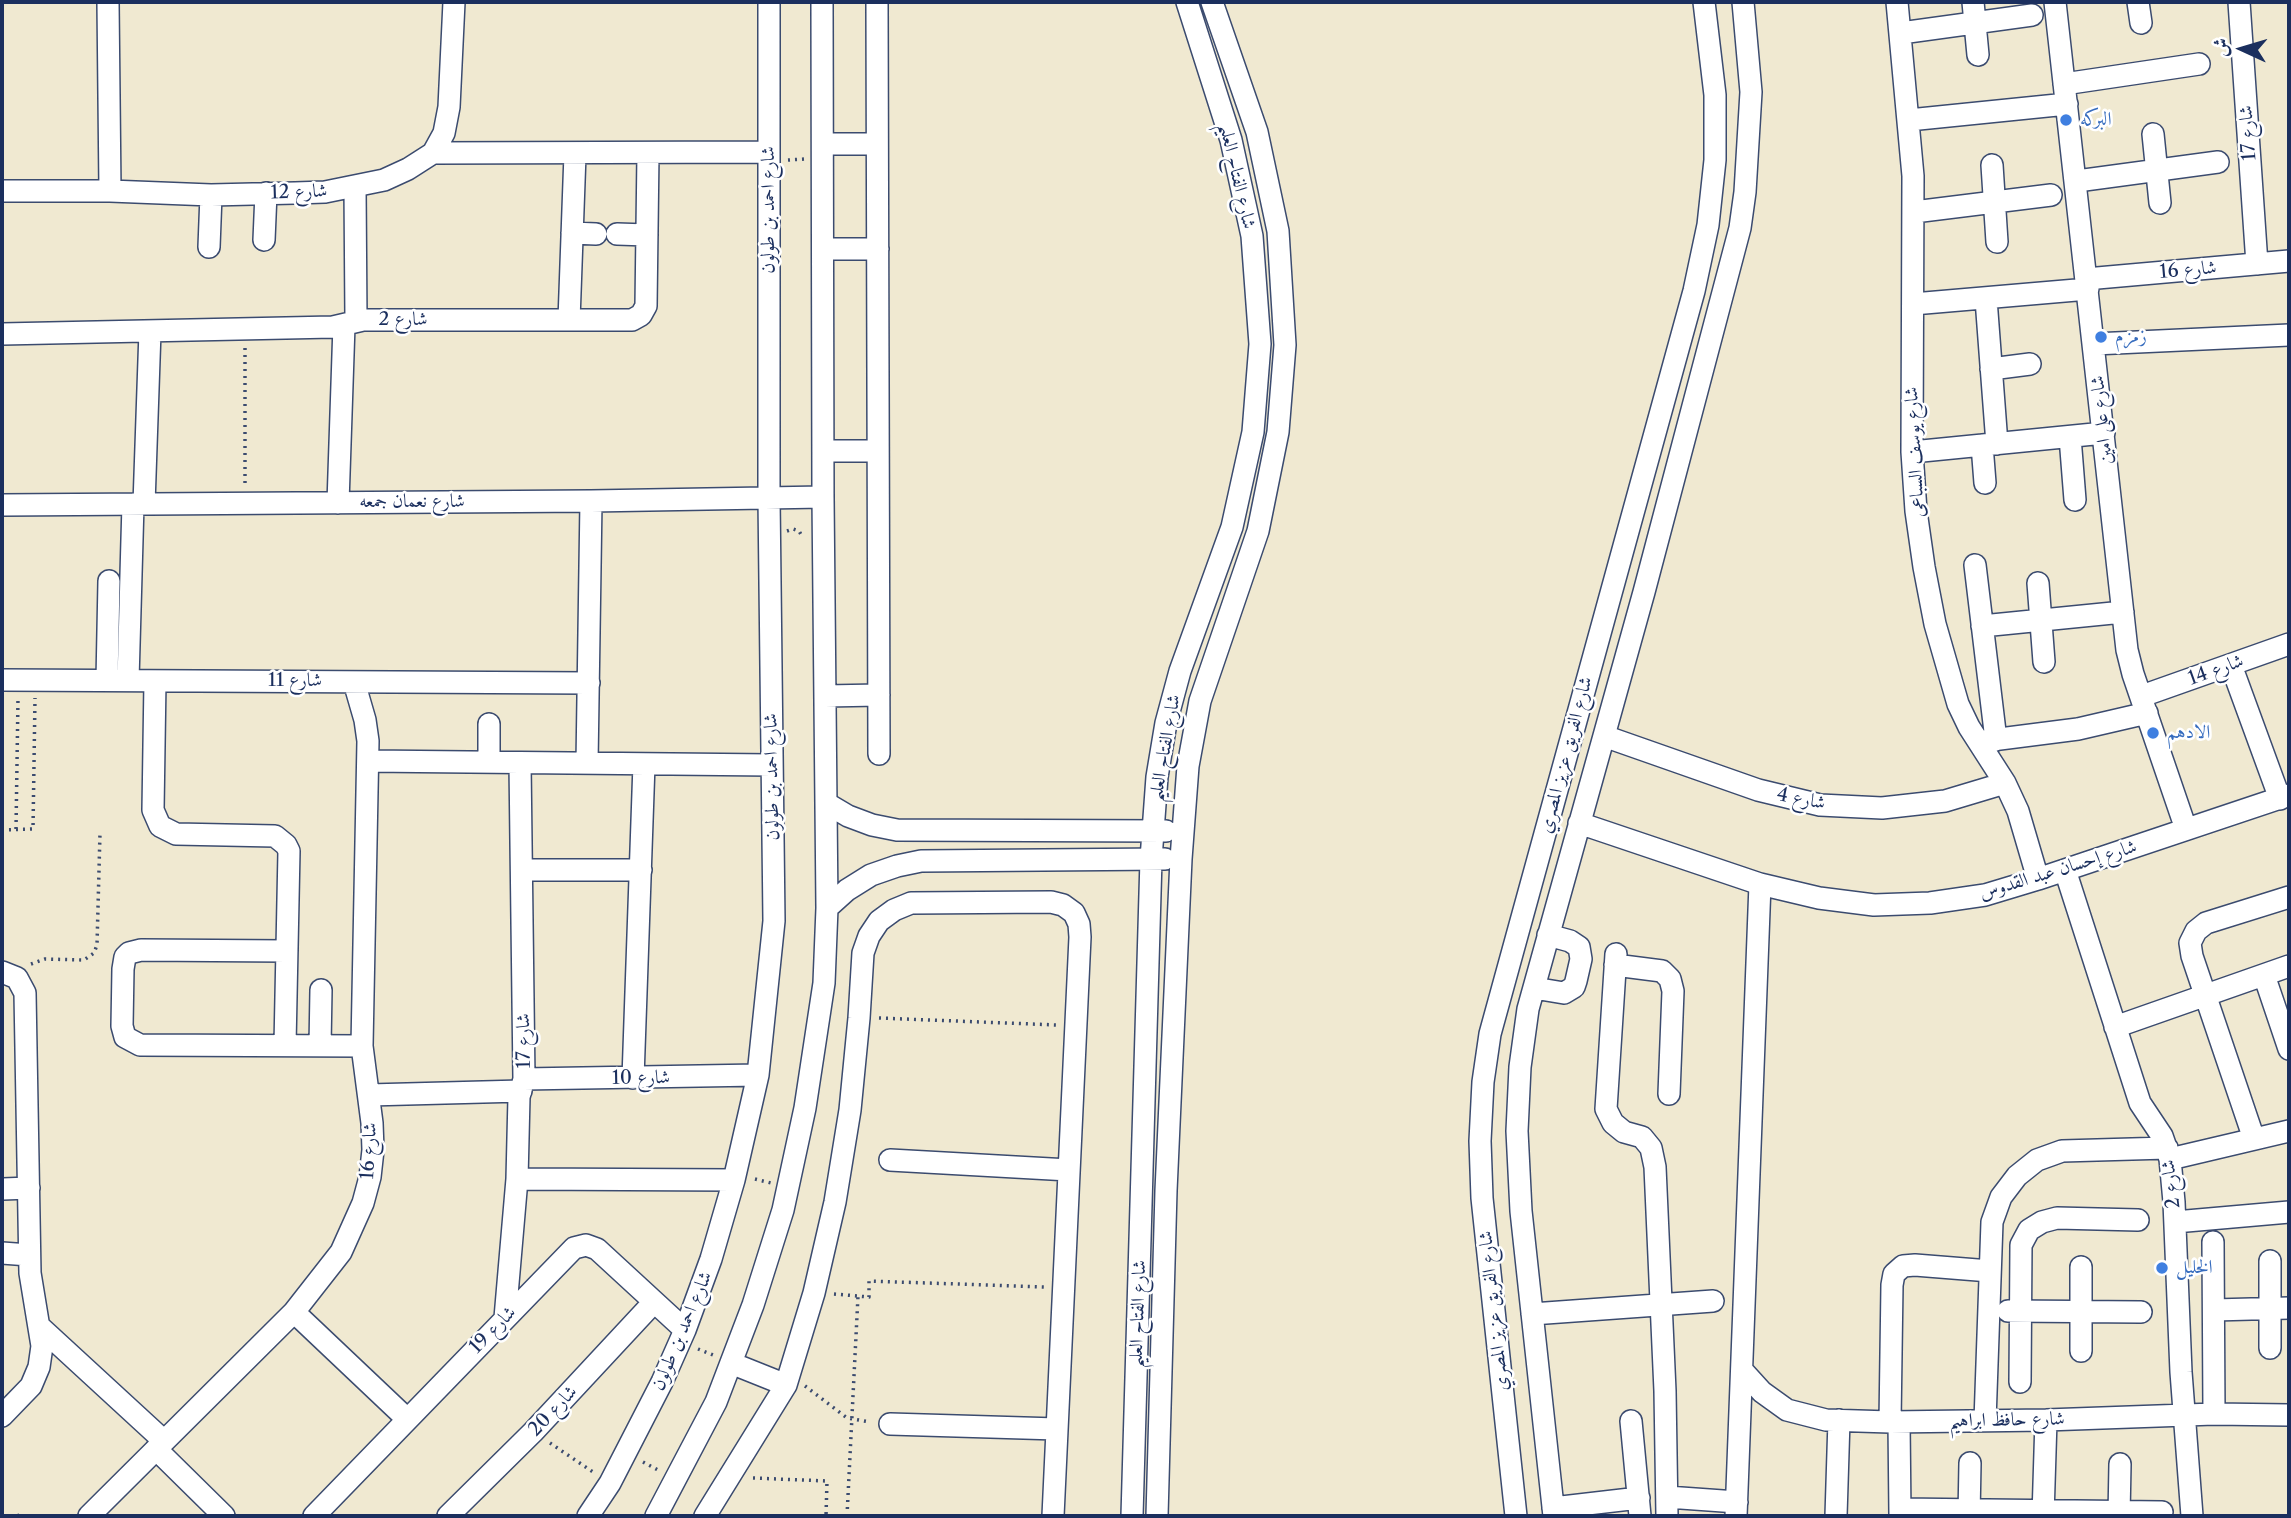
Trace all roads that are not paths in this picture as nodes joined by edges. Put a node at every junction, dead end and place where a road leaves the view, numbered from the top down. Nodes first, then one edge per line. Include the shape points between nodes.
1 (108, 2) edge
2 (454, 2) edge
3 (769, 2) edge
4 (822, 2) edge
5 (877, 2) edge
6 (1187, 2) edge
7 (1212, 2) edge
8 (1704, 2) edge
9 (1743, 2) edge
10 (1897, 2) edge
11 (2055, 2) edge
12 (2138, 2) edge
13 (2239, 2) edge
14 (1974, 12) edge
15 (2032, 15) dead end
16 (2141, 23) dead end
17 (1901, 33) junction
18 (1978, 55) dead end
19 (2199, 64) dead end
20 (2066, 94) junction
21 (1909, 120) junction
22 (2153, 134) dead end
23 (877, 144) junction
24 (823, 151) junction
25 (433, 153) junction
26 (648, 153) junction
27 (575, 154) junction
28 (769, 156) junction
29 (2218, 162) dead end
30 (1992, 165) dead end
31 (2157, 170) junction
32 (2077, 181) junction
33 (355, 187) junction
34 (2, 191) edge
35 (110, 191) junction
36 (266, 193) junction
37 (211, 195) junction
38 (2051, 195) dead end
39 (1994, 203) junction
40 (2160, 203) dead end
41 (1914, 212) junction
42 (572, 233) junction
43 (647, 235) junction
44 (264, 240) dead end
45 (1997, 242) dead end
46 (209, 247) dead end
47 (824, 249) junction
48 (878, 249) junction
49 (2289, 261) edge
50 (2257, 264) junction
51 (2087, 284) junction
52 (1986, 299) junction
53 (1913, 304) junction
54 (569, 320) junction
55 (350, 323) junction
56 (150, 331) junction
57 (2, 334) edge
58 (2289, 335) edge
59 (1260, 344) junction
60 (2094, 344) junction
61 (1285, 345) junction
62 (2030, 364) dead end
63 (1991, 369) junction
64 (2104, 433) junction
65 (2070, 437) junction
66 (1990, 444) junction
67 (823, 451) junction
68 (878, 451) junction
69 (1912, 452) junction
70 (1648, 456) junction
71 (1679, 463) junction
72 (1985, 483) dead end
73 (822, 497) junction
74 (769, 498) junction
75 (2075, 499) dead end
76 (591, 501) junction
77 (338, 503) junction
78 (138, 504) junction
79 (2, 505) edge
80 (1633, 513) junction
81 (1663, 520) junction
82 (1975, 565) dead end
83 (109, 581) dead end
84 (2038, 583) dead end
85 (2123, 611) junction
86 (2041, 620) junction
87 (1982, 626) junction
88 (2289, 644) edge
89 (2044, 662) dead end
90 (2231, 665) junction
91 (19, 680) edge
92 (107, 680) junction
93 (128, 680) junction
94 (155, 681) junction
95 (354, 682) junction
96 (589, 683) junction
97 (825, 695) junction
98 (879, 695) junction
99 (2145, 705) junction
100 (489, 724) dead end
101 (1604, 736) junction
102 (1988, 741) junction
103 (879, 754) dead end
104 (368, 761) junction
105 (489, 762) junction
106 (520, 763) junction
107 (587, 763) junction
108 (644, 764) junction
109 (772, 765) junction
110 (2005, 783) junction
111 (2284, 797) edge
112 (826, 803) junction
113 (1579, 823) junction
114 (2186, 829) junction
115 (897, 830) junction
116 (1075, 831) junction
117 (1153, 831) junction
118 (1182, 831) junction
119 (1087, 859) junction
120 (1151, 859) junction
121 (1181, 859) junction
122 (897, 866) junction
123 (522, 870) junction
124 (641, 870) junction
125 (2065, 870) junction
126 (2038, 879) junction
127 (1760, 884) junction
128 (2289, 897) edge
129 (827, 908) junction
130 (1548, 935) junction
131 (287, 951) junction
132 (2289, 966) edge
133 (9, 975) edge
134 (2264, 975) junction
135 (1534, 988) junction
136 (321, 990) dead end
137 (2205, 996) junction
138 (2115, 1027) junction
139 (285, 1045) junction
140 (320, 1046) junction
141 (362, 1046) junction
142 (2289, 1047) edge
143 (758, 1075) junction
144 (633, 1078) junction
145 (523, 1085) junction
146 (1669, 1094) dead end
147 (369, 1095) junction
148 (2289, 1131) edge
149 (2254, 1139) junction
150 (2168, 1154) junction
151 (890, 1160) dead end
152 (1069, 1170) junction
153 (735, 1177) junction
154 (517, 1179) junction
155 (29, 1188) junction
156 (3, 1189) edge
157 (2289, 1212) edge
158 (2138, 1220) dead end
159 (2175, 1222) junction
160 (2213, 1242) dead end
161 (2, 1254) edge
162 (29, 1255) junction
163 (2270, 1261) dead end
164 (2081, 1267) dead end
165 (1990, 1271) junction
166 (1713, 1301) dead end
167 (654, 1302) junction
168 (1661, 1305) junction
169 (2280, 1309) edge
170 (2214, 1310) junction
171 (1989, 1311) junction
172 (2020, 1311) junction
173 (294, 1312) junction
174 (2081, 1312) junction
175 (2141, 1312) dead end
176 (1532, 1314) junction
177 (505, 1318) junction
178 (39, 1326) junction
179 (682, 1336) junction
180 (2270, 1348) dead end
181 (2081, 1351) dead end
182 (732, 1363) junction
183 (1742, 1370) junction
184 (788, 1379) junction
185 (2020, 1382) dead end
186 (2214, 1414) junction
187 (2184, 1415) junction
188 (2289, 1415) edge
189 (2, 1416) edge
190 (407, 1419) junction
191 (1839, 1420) junction
192 (1985, 1420) junction
193 (2046, 1420) junction
194 (1631, 1421) dead end
195 (1894, 1422) junction
196 (890, 1424) road end
197 (1057, 1429) junction
198 (160, 1445) junction
199 (1970, 1463) dead end
200 (2120, 1464) dead end
201 (1639, 1507) edge
202 (1667, 1507) edge
203 (1737, 1509) edge
204 (1554, 1512) edge
205 (2162, 1512) dead end
206 (1900, 1513) edge
207 (1969, 1513) edge
208 (2043, 1513) edge
209 (2119, 1514) edge
210 (89, 1516) edge
211 (224, 1516) edge
212 (314, 1516) edge
213 (447, 1516) edge
214 (588, 1516) edge
215 (656, 1516) edge
216 (705, 1516) edge
217 (1053, 1516) edge
218 (1132, 1516) edge
219 (1157, 1516) edge
220 (1517, 1516) edge
221 (1836, 1516) edge
222 (2192, 1516) edge

1 - 35 street
2 - 25 street via 449,107
3 - 28 street, شارع احمد بن طولون
4 - 24 street
5 - 23 street
6 - 59 street, شارع الفتاح العليم via 1231,140 1252,236
7 - 61 street, شارع الفتاح العليم via 1257,132 1278,231
8 - 70 street, شارع الفريق عزيز المصري via 1715,95 1708,225
9 - 71 street, شارع الفريق عزيز المصري via 1751,92 1741,228
10 - 17 street, شارع يوسف السباعى
11 - 20 street, شارع على امين
12 - 16 street
13 - 50 street, شارع 17
14 - 15 street
14 - 17 street
14 - 18 street
17 - 21 street, شارع يوسف السباعى
19 - 20 street
20 - 21 street
20 - 32 street, شارع على امين
21 - 41 street, شارع يوسف السباعى
22 - 31 street
23 - 24 street
23 - 48 street
24 - 47 street
25 - 27 street
25 - 33 street, شارع 12 via 384,180
26 - 27 street
26 - 28 street
26 - 43 street, شارع 2
27 - 42 street
28 - 74 street, شارع احمد بن طولون
29 - 31 street
30 - 39 street
31 - 32 street
31 - 40 street
32 - 51 street, شارع على امين
33 - 36 street, شارع 12
33 - 55 street
34 - 35 street, شارع 12
35 - 37 street, شارع 12
36 - 37 street, شارع 12
36 - 44 street
37 - 46 street
38 - 39 street
39 - 41 street
39 - 45 street
41 - 53 street, شارع يوسف السباعى
42 - 43 street
42 - 54 street
43 - 54 street, شارع 2 via 646,306 641,315 632,320
47 - 48 street
47 - 67 street
48 - 68 street
49 - 50 street, شارع 16
50 - 51 street, شارع 16
51 - 52 street, شارع 16
51 - 60 street, شارع على امين
52 - 53 street, شارع 16
52 - 63 street
53 - 69 street, شارع يوسف السباعى
54 - 55 street, شارع 2
55 - 56 street, شارع 2
55 - 77 street
56 - 57 street, شارع 2
56 - 78 street
58 - 60 street
59 - 61 street
59 - 117 street, شارع الفتاح العليم via 1252,432 1232,527 1166,723
60 - 64 street, شارع على امين
61 - 118 street, شارع الفتاح العليم via 1278,432 1258,531 1200,701
62 - 63 street
63 - 66 street
64 - 65 street
64 - 85 street, شارع على امين
65 - 66 street
65 - 75 street
66 - 69 street
66 - 72 street
67 - 68 street
67 - 73 street
68 - 98 street
69 - 102 street, شارع يوسف السباعى via 1919,534 1935,624 1958,704 1969,727
70 - 71 street via 1662,464
70 - 80 street, شارع الفريق عزيز المصري
71 - 81 street, شارع الفريق عزيز المصري
73 - 74 street, شارع نعمان جمعه
73 - 97 street
74 - 76 street, شارع نعمان جمعه
74 - 109 street, شارع احمد بن طولون
76 - 77 street, شارع نعمان جمعه
76 - 96 street
77 - 78 street, شارع نعمان جمعه
78 - 79 street, شارع نعمان جمعه
78 - 93 street
80 - 81 street via 1649,512
80 - 220 street, شارع الفريق عزيز المصري via 1493,1023 1483,1082 1482,1198
81 - 101 street, شارع الفريق عزيز المصري
82 - 87 street
83 - 92 street
84 - 86 street
85 - 86 street
85 - 99 street, شارع على امين via 2127,650
86 - 87 street
86 - 89 street
87 - 102 street
88 - 90 street, شارع 14
90 - 99 street, شارع 14
90 - 111 street
91 - 92 street, شارع 11
92 - 93 street, شارع 11
93 - 94 street, شارع 11
94 - 95 street, شارع 11
94 - 131 street via 155,819 176,834 268,835 281,840 289,851
95 - 96 street, شارع 11
95 - 104 street, شارع 16 via 365,720
96 - 107 street
97 - 98 street
97 - 112 street
98 - 103 street
99 - 102 street, شارع 14 via 2078,729
99 - 114 street, شارع على امين
100 - 105 street
101 - 110 street, شارع 4 via 1758,790 1820,805 1882,808 1920,804
101 - 113 street, شارع الفريق عزيز المصري
102 - 110 street, شارع يوسف السباعى
104 - 105 street
104 - 141 street, شارع 16
105 - 106 street
106 - 107 street
106 - 123 street, شارع 17
107 - 108 street
108 - 109 street
108 - 124 street
109 - 143 street, شارع احمد بن طولون via 774,921
110 - 126 street, شارع يوسف السباعى
111 - 114 street, شارع إحسان عبد القدوس
112 - 115 street via 848,816
112 - 129 street
113 - 127 street, شارع إحسان عبد القدوس
113 - 130 street, شارع الفريق عزيز المصري
114 - 125 street, شارع إحسان عبد القدوس
115 - 116 street
115 - 122 street via 891,847
116 - 117 street
116 - 119 street via 1090,847
117 - 118 street
117 - 120 street, شارع الفتاح العليم
118 - 121 street, شارع الفتاح العليم
119 - 120 street
119 - 122 street via 921,861
120 - 121 street
120 - 218 street, شارع الفتاح العليم
121 - 219 street, شارع الفتاح العليم
122 - 129 street via 871,875
123 - 124 street
123 - 145 street, شارع 17
124 - 144 street
125 - 126 street, شارع إحسان عبد القدوس
125 - 138 street, شارع 2
126 - 127 street, شارع إحسان عبد القدوس via 1985,895 1874,905
127 - 183 street
128 - 137 street via 2206,923 2196,931 2190,943
129 - 182 street via 824,983 806,1108 783,1210
130 - 135 street, شارع الفريق عزيز المصري
130 - 135 street via 1579,947 1576,981 1564,993
131 - 139 street
131 - 139 street via 135,950 125,957 122,969 122,1026 125,1037 134,1044
132 - 134 street
133 - 155 street via 25,993
134 - 137 street
134 - 142 street
135 - 176 street, شارع الفريق عزيز المصري via 1520,1067 1517,1132
136 - 140 street
137 - 138 street
137 - 149 street
138 - 150 street, شارع 2 via 2140,1103
139 - 140 street
140 - 141 street
141 - 147 street, شارع 16
143 - 144 street, شارع 10
143 - 153 street, شارع احمد بن طولون
144 - 145 street, شارع 10
145 - 147 street, شارع 10
145 - 154 street, شارع 17
146 - 168 street via 1670,979 1662,971 1615,959 1606,1109 1613,1124 1642,1138 1651,1148
147 - 173 street, شارع 16 via 373,1150 363,1203 341,1252
148 - 149 street
149 - 150 street
150 - 159 street, شارع 2
150 - 165 street via 2062,1151 2037,1160 2017,1176 2001,1198 1992,1222
151 - 152 street
152 - 184 street via 1079,924 1073,913 1051,902 911,903 894,910 874,928 863,953 848,1124 835,1202
152 - 197 street
153 - 154 street
153 - 179 street, شارع احمد بن طولون
154 - 177 street, شارع 17
155 - 156 street
155 - 162 street
157 - 159 street
158 - 172 street via 2057,1218 2029,1230 2021,1245
159 - 187 street, شارع 2
160 - 170 street
161 - 162 street
162 - 178 street
163 - 169 street
164 - 174 street
165 - 171 street
165 - 195 street via 1915,1265 1894,1273
166 - 168 street
167 - 177 street, شارع 19 via 597,1249 580,1246
167 - 179 street, شارع 19
167 - 213 street, شارع 20
168 - 176 street
168 - 202 street
169 - 170 street
169 - 180 street
170 - 186 street
171 - 172 street
171 - 192 street
172 - 174 street
172 - 185 street
173 - 190 street
173 - 198 street, شارع 16
174 - 175 street
174 - 181 street
176 - 204 street, شارع الفريق عزيز المصري
177 - 190 street, شارع 19
178 - 189 street via 39,1367 31,1386
178 - 198 street
179 - 214 street, شارع احمد بن طولون via 610,1483
182 - 184 street
182 - 215 street
183 - 191 street, شارع حافظ ابراهيم via 1762,1392 1787,1409
183 - 203 street
184 - 216 street
186 - 187 street, شارع حافظ ابراهيم
186 - 188 street, شارع حافظ ابراهيم
187 - 193 street, شارع حافظ ابراهيم
187 - 222 street, شارع 2
190 - 212 street, شارع 19
191 - 195 street, شارع حافظ ابراهيم
191 - 221 street
192 - 193 street, شارع حافظ ابراهيم
192 - 195 street, شارع حافظ ابراهيم
193 - 208 street
194 - 201 street
195 - 206 street
196 - 197 street
197 - 217 street
198 - 210 street, شارع 16
198 - 211 street
199 - 207 street
200 - 209 street
201 - 204 street
202 - 203 street
205 - 209 street
206 - 207 street
207 - 208 street
208 - 209 street

